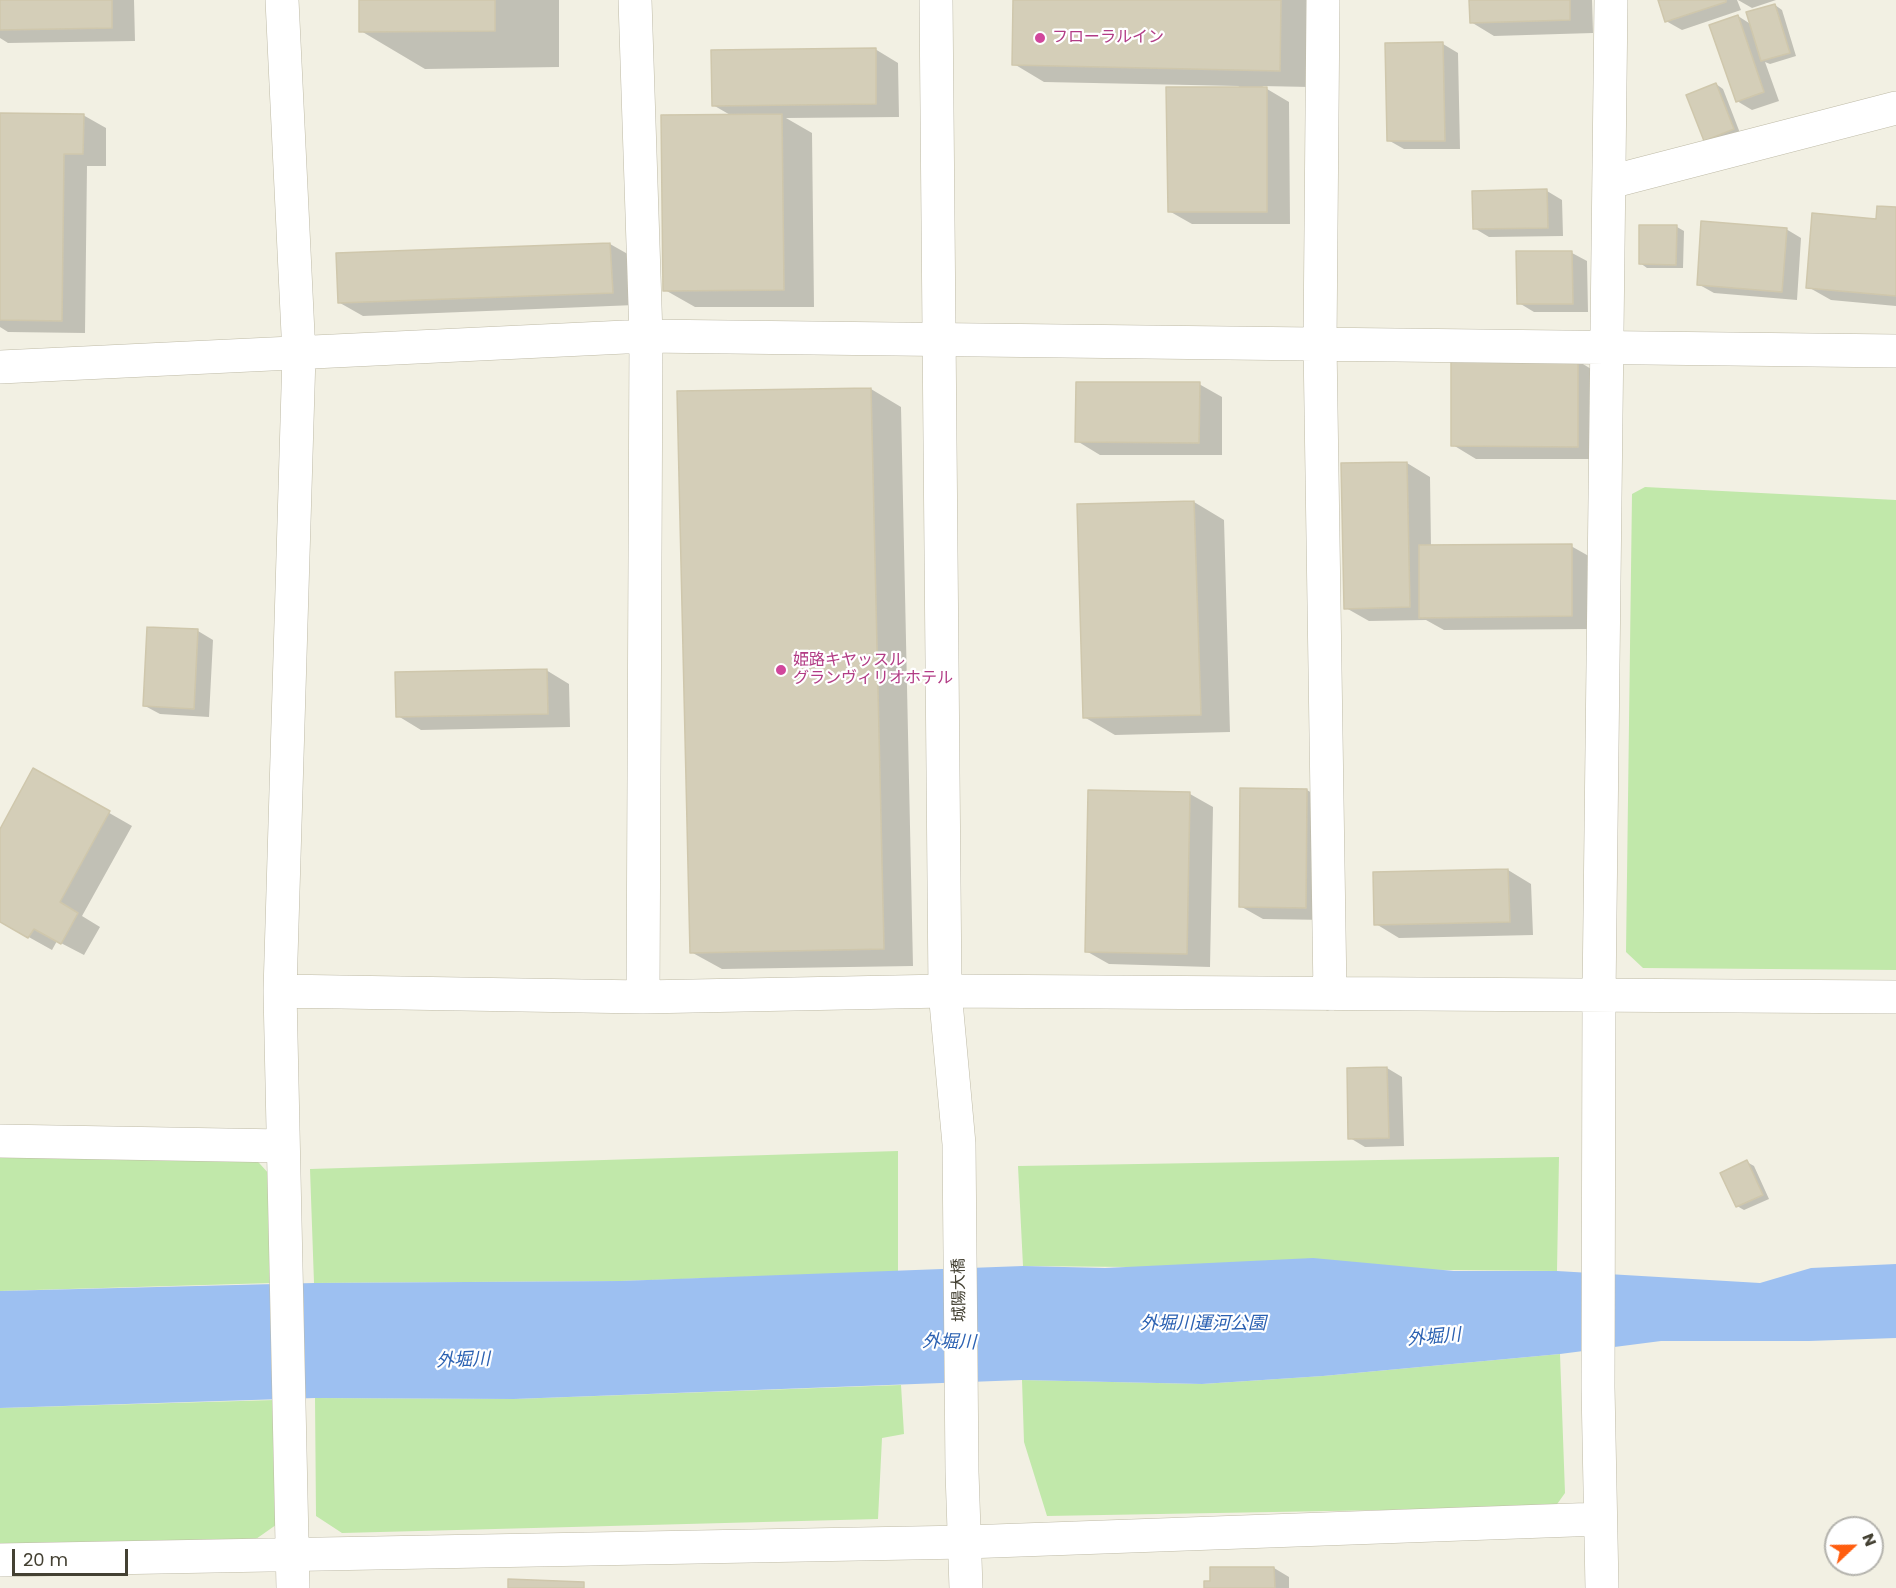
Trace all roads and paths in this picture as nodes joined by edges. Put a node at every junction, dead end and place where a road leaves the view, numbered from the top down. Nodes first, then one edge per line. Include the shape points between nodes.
1 (282, 0) edge
2 (635, 0) edge
3 (936, 0) edge
4 (1323, 0) edge
5 (1611, 0) edge
6 (1896, 108) edge
7 (1610, 182) junction
8 (646, 336) junction
9 (938, 339) junction
10 (1320, 343) junction
11 (1609, 346) junction
12 (1896, 351) edge
13 (299, 354) junction
14 (0, 367) edge
15 (280, 991) junction
16 (945, 991) junction
17 (1330, 994) junction
18 (1599, 996) junction
19 (644, 997) junction
20 (1896, 997) edge
21 (0, 1141) edge
22 (283, 1146) junction
23 (1600, 1519) junction
24 (966, 1542) junction
25 (291, 1553) junction
26 (0, 1560) edge
27 (293, 1588) edge
28 (966, 1588) edge
29 (1602, 1588) edge

1 - 13 street
2 - 8 street
3 - 9 street, 城陽大橋
4 - 10 street
5 - 7 street
6 - 7 street
7 - 11 street
8 - 9 street
8 - 13 street
8 - 19 street
9 - 10 street
9 - 16 street, 城陽大橋
10 - 11 street
10 - 17 street
11 - 12 street
11 - 18 street
13 - 14 street
13 - 15 street
15 - 19 street
15 - 22 street
16 - 17 street
16 - 19 street
16 - 24 street, 城陽大橋 via 959,1144
17 - 18 street
18 - 20 street
18 - 23 street
21 - 22 street
22 - 25 street
23 - 24 street
23 - 29 street
24 - 25 street
24 - 28 street, 城陽大橋
25 - 26 street
25 - 27 street

